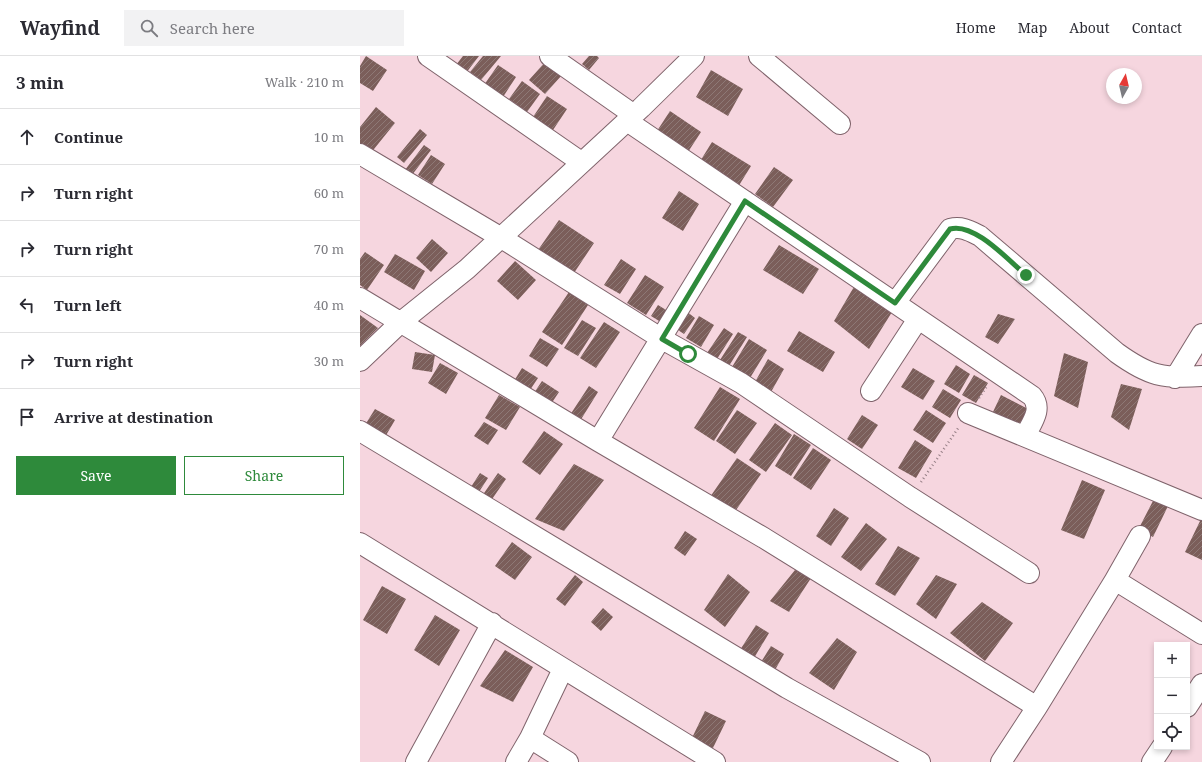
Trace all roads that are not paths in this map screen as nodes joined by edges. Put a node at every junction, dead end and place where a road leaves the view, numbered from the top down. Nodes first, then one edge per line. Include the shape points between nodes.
1 (428, 56) edge
2 (550, 56) edge
3 (694, 56) edge
4 (759, 56) edge
5 (631, 118) junction
6 (840, 124) dead end
7 (360, 154) edge
8 (582, 162) junction
9 (745, 201) junction
10 (500, 237) junction
11 (360, 298) edge
12 (895, 303) junction
13 (918, 319) junction
14 (401, 322) junction
15 (1202, 334) edge
16 (662, 339) junction
17 (360, 360) edge
18 (1202, 376) edge
19 (1175, 378) junction
20 (871, 391) dead end
21 (968, 413) road end
22 (360, 431) edge
23 (1025, 436) junction
24 (598, 441) junction
25 (1202, 510) edge
26 (1140, 536) dead end
27 (360, 543) edge
28 (1028, 573) dead end
29 (1115, 580) junction
30 (492, 623) junction
31 (1202, 634) edge
32 (564, 669) junction
33 (1202, 684) edge
34 (1190, 702) edge
35 (1037, 707) junction
36 (530, 738) junction
37 (1160, 750) edge
38 (709, 761) edge
39 (416, 762) edge
40 (516, 762) edge
41 (568, 762) edge
42 (920, 762) edge
43 (1001, 762) edge
44 (1152, 762) edge

1 - 8 street
2 - 5 street
3 - 5 street
4 - 6 street
5 - 8 street
5 - 9 street
7 - 10 street
8 - 10 street
9 - 12 street
9 - 16 street
10 - 14 street via 467,269
10 - 16 street
11 - 14 street
12 - 13 street
12 - 19 street via 950,229 967,229 980,236 1117,353 1139,368 1156,375
13 - 20 street
13 - 23 street via 1032,396 1037,402 1038,409
14 - 17 street
14 - 24 street
15 - 19 street
16 - 24 street
16 - 28 street via 741,383 910,498
18 - 19 street
21 - 23 street
22 - 42 street via 787,688
23 - 25 street
24 - 35 street via 764,538
26 - 29 street
27 - 30 street
29 - 31 street
29 - 35 street
30 - 32 street
30 - 39 street
32 - 36 street
32 - 38 street
33 - 34 street
35 - 43 street
36 - 40 street
36 - 41 street
37 - 44 street

